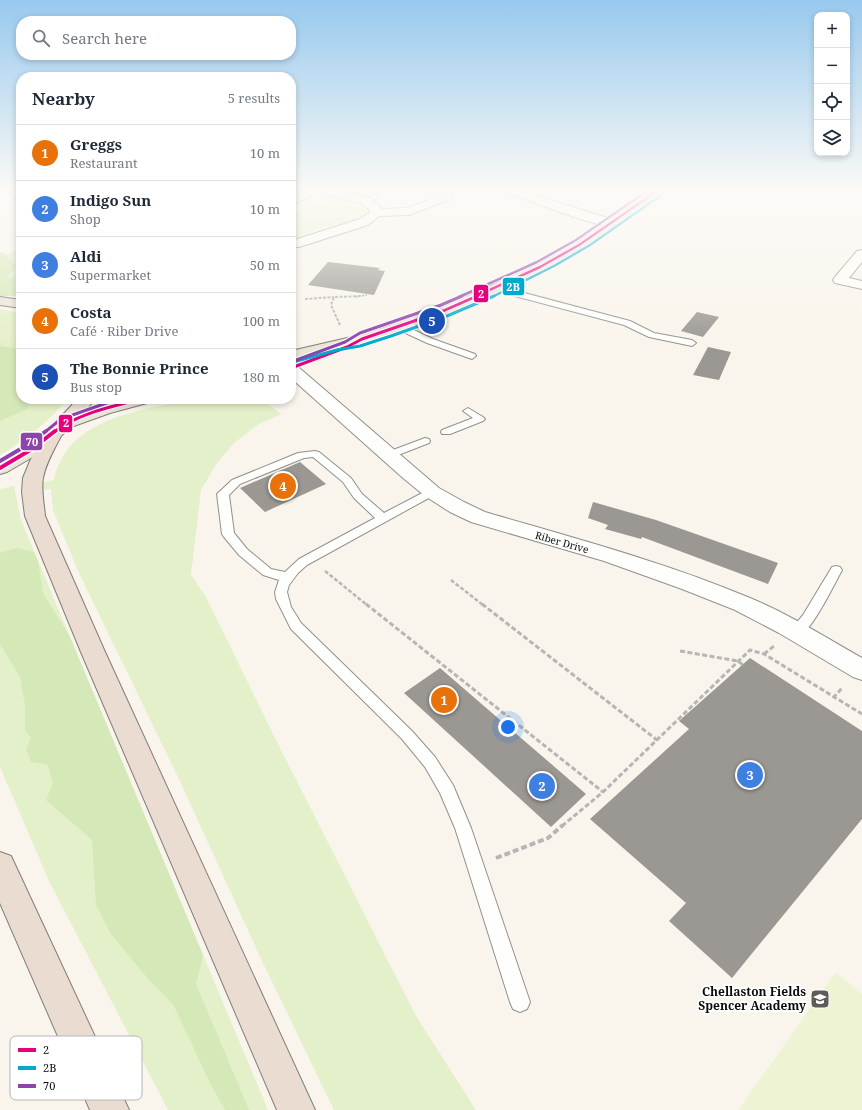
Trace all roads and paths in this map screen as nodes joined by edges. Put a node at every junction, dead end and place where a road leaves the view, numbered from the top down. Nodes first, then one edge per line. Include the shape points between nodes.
1 (581, 243) edge
2 (862, 254) edge
3 (862, 285) edge
4 (495, 288) junction
5 (367, 295) dead end
6 (334, 297) junction
7 (305, 299) dead end
8 (0, 301) edge
9 (16, 303) edge
10 (339, 324) dead end
11 (400, 327) junction
12 (362, 339) junction
13 (692, 343) dead end
14 (296, 355) edge
15 (472, 356) dead end
16 (296, 366) edge
17 (296, 372) edge
18 (81, 404) edge
19 (122, 404) edge
20 (468, 411) dead end
21 (58, 429) junction
22 (446, 432) dead end
23 (425, 441) dead end
24 (389, 455) junction
25 (0, 468) edge
26 (432, 492) junction
27 (383, 519) junction
28 (321, 568) dead end
29 (836, 570) dead end
30 (286, 578) junction
31 (452, 580) dead end
32 (796, 632) junction
33 (769, 649) dead end
34 (680, 651) dead end
35 (764, 654) junction
36 (738, 661) junction
37 (743, 664) dead end
38 (862, 670) edge
39 (846, 684) dead end
40 (833, 698) junction
41 (862, 714) edge
42 (657, 740) junction
43 (603, 792) junction
44 (475, 866) junction
45 (0, 867) edge
46 (520, 1002) dead end
47 (77, 1036) edge
48 (105, 1100) edge
49 (110, 1110) edge
50 (296, 1110) edge

1 - 4 main road
2 - 3 street via 840,280
4 - 11 main road
4 - 13 lane via 627,322 652,335
5 - 6 path
6 - 7 path
6 - 10 path via 331,305
8 - 9 main road
11 - 12 main road
11 - 15 lane
12 - 14 main road
12 - 16 main road
17 - 24 street, Riber Drive
18 - 21 main road
19 - 21 main road via 104,409
20 - 22 lane via 480,419
21 - 25 main road
21 - 50 highway via 39,461 33,478 35,516
23 - 24 lane
24 - 26 street, Riber Drive
26 - 27 lane
26 - 32 street, Riber Drive via 478,517 612,556 690,583 743,604
27 - 30 lane via 303,562
27 - 30 lane via 358,496 347,480 315,454 302,455 236,482 223,494 228,534 243,552 267,572
28 - 43 path
29 - 32 lane via 808,618
30 - 44 lane via 281,587 281,597 296,626 408,734 430,762 447,790
31 - 42 path
32 - 38 street, Riber Drive
33 - 35 path
34 - 36 path
35 - 36 path via 750,650
35 - 40 path
36 - 37 path
36 - 42 path
39 - 40 path
40 - 41 path
42 - 43 path
43 - 44 path via 548,838
44 - 46 lane
45 - 47 highway
48 - 49 highway

